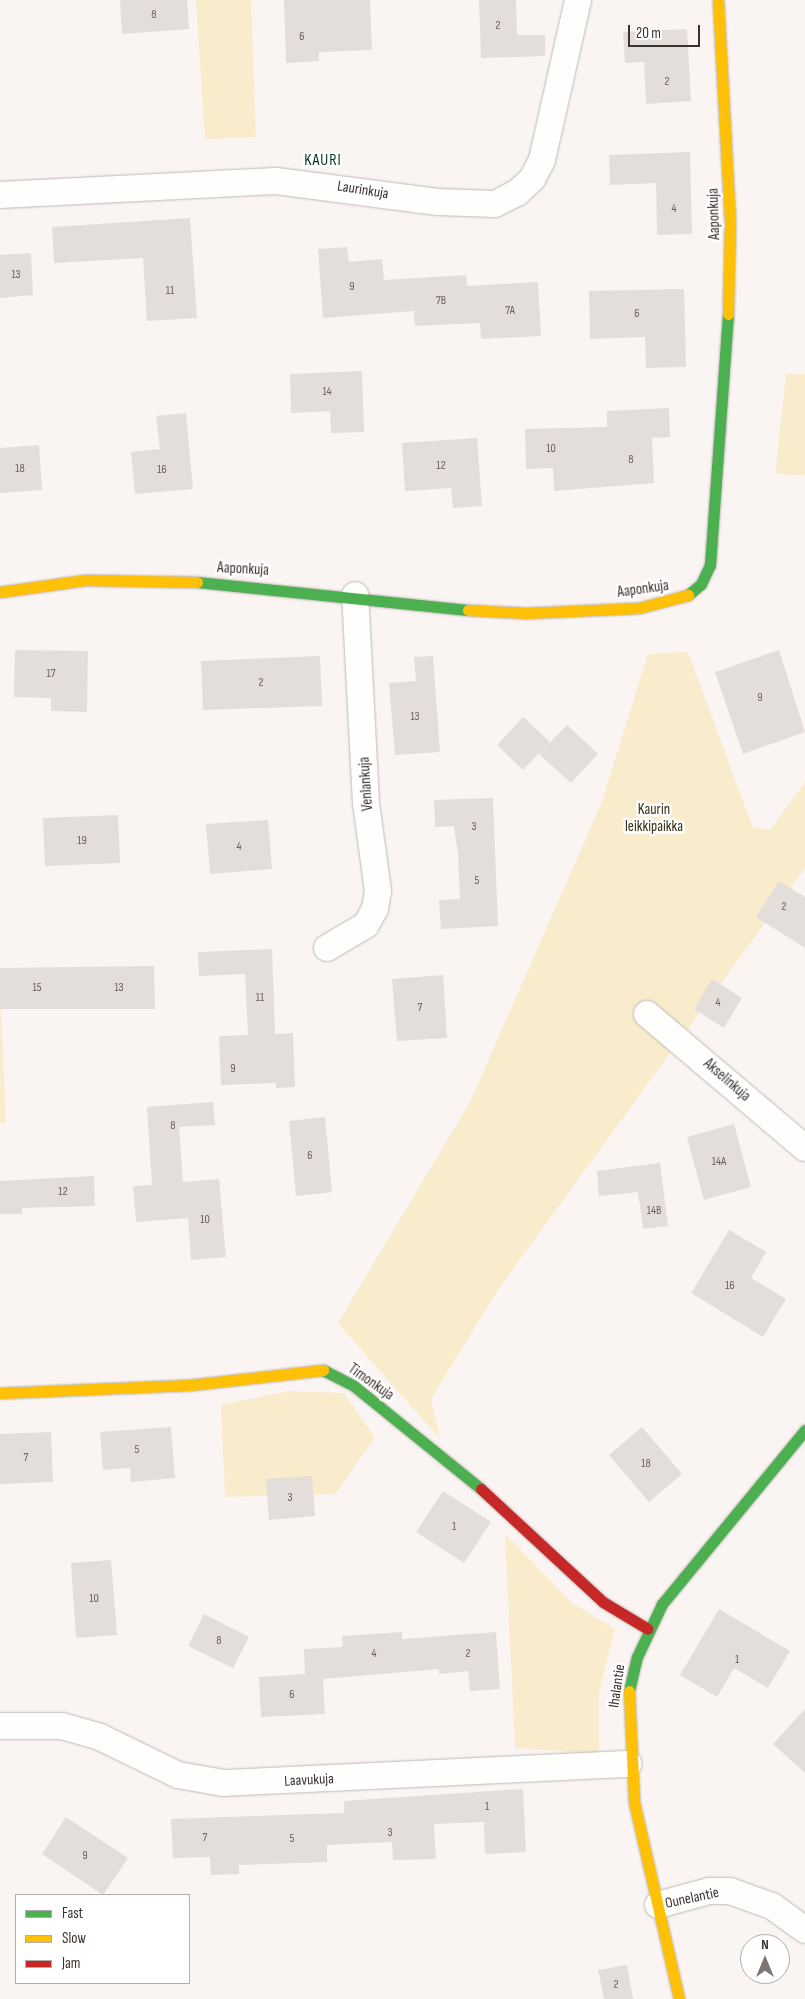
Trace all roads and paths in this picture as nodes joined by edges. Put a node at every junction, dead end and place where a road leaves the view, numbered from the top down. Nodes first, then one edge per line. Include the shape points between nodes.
1 (578, 0) edge
2 (718, 0) edge
3 (0, 196) edge
4 (0, 592) edge
5 (355, 595) junction
6 (327, 948) dead end
7 (647, 1014) dead end
8 (805, 1148) edge
9 (0, 1393) edge
10 (805, 1430) edge
11 (648, 1629) junction
12 (0, 1726) edge
13 (629, 1764) junction
14 (658, 1905) junction
15 (805, 1930) edge
16 (678, 1999) edge

1 - 3 street, Laurinkuja via 542,160 532,179 517,194 495,204 438,202 276,181
2 - 5 street, Aaponkuja via 731,278 713,544 701,584 685,597 665,605 526,612 438,608
4 - 5 street, Aaponkuja via 85,580 233,582
5 - 6 street, Venlankuja via 366,803 378,890 375,910 366,925
7 - 8 street, Akselinkuja
9 - 11 street, Timonkuja via 190,1385 323,1370 354,1386 506,1510 603,1602
10 - 11 street, Ihalantie via 662,1604
11 - 13 street, Ihalantie via 629,1692
12 - 13 street, Laavukuja via 62,1726 100,1737 178,1775 224,1783
13 - 14 street, Ihalantie
14 - 15 street, Ounelantie via 709,1891 730,1891 772,1906
14 - 16 street, Ihalantie

